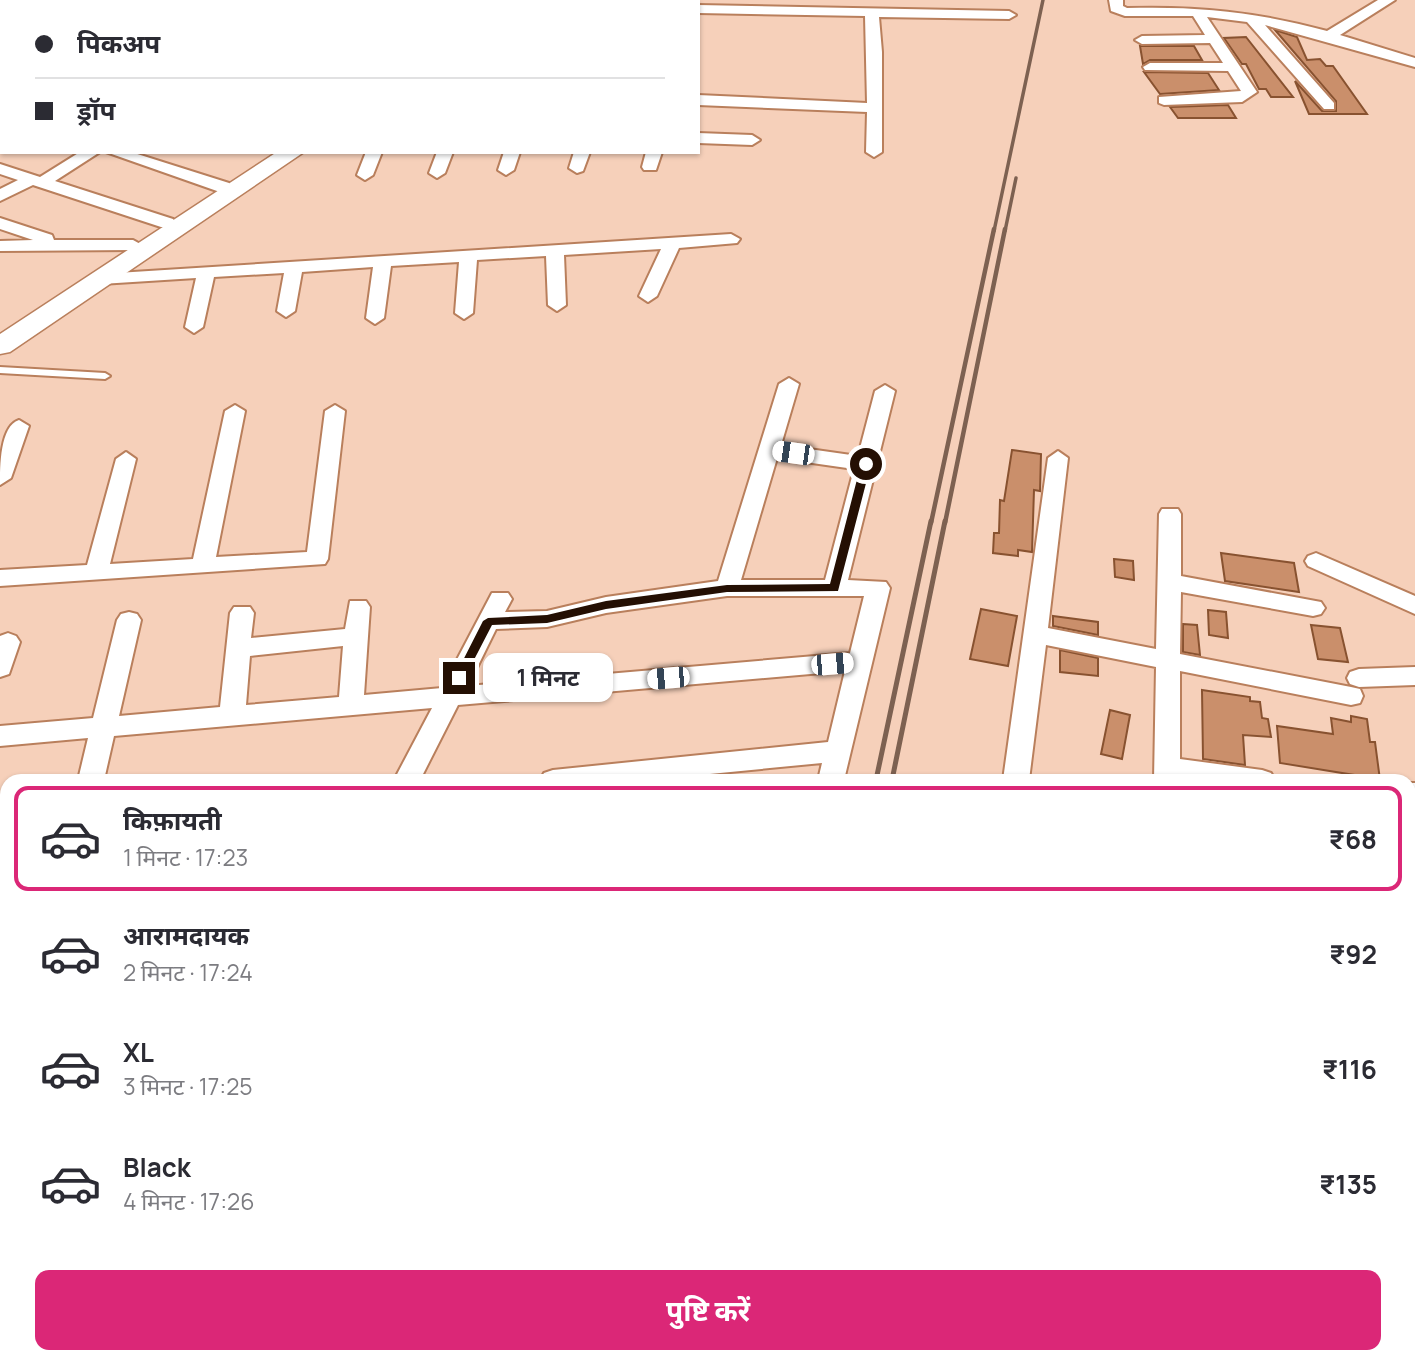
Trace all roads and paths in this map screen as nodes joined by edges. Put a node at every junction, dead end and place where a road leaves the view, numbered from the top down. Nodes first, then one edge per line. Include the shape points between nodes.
1 (1116, 0) edge
2 (1388, 0) edge
3 (700, 9) edge
4 (1196, 10) junction
5 (871, 11) junction
6 (1009, 15) dead end
7 (1251, 18) junction
8 (1334, 37) junction
9 (1213, 39) junction
10 (1142, 40) dead end
11 (1292, 47) junction
12 (1415, 63) edge
13 (1232, 67) junction
14 (1150, 68) dead end
15 (700, 100) edge
16 (1164, 100) dead end
17 (1329, 106) dead end
18 (875, 108) junction
19 (700, 138) edge
20 (751, 140) dead end
21 (874, 152) dead end
22 (88, 154) edge
23 (120, 154) edge
24 (274, 154) edge
25 (290, 154) edge
26 (373, 154) edge
27 (444, 154) edge
28 (511, 154) edge
29 (0, 169) edge
30 (506, 170) dead end
31 (437, 173) dead end
32 (365, 175) dead end
33 (37, 181) junction
34 (223, 187) junction
35 (0, 196) edge
36 (0, 223) edge
37 (167, 223) junction
38 (731, 239) dead end
39 (673, 242) junction
40 (132, 245) junction
41 (0, 246) edge
42 (65, 246) junction
43 (555, 250) junction
44 (468, 256) junction
45 (383, 261) junction
46 (294, 267) junction
47 (206, 272) junction
48 (101, 279) junction
49 (648, 296) dead end
50 (557, 305) dead end
51 (286, 311) dead end
52 (464, 313) dead end
53 (375, 318) dead end
54 (194, 327) dead end
55 (0, 331) edge
56 (0, 346) edge
57 (0, 370) edge
58 (105, 376) dead end
59 (789, 384) dead end
60 (885, 391) dead end
61 (234, 411) dead end
62 (335, 411) dead end
63 (19, 426) dead end
64 (769, 450) junction
65 (1058, 458) dead end
66 (126, 459) dead end
67 (866, 464) junction
68 (0, 478) edge
69 (1170, 514) dead end
70 (1316, 561) dead end
71 (203, 566) junction
72 (97, 572) junction
73 (0, 578) edge
74 (1169, 582) junction
75 (834, 588) junction
76 (727, 589) junction
77 (500, 599) dead end
78 (1415, 606) edge
79 (358, 607) dead end
80 (1312, 608) dead end
81 (242, 612) dead end
82 (129, 620) dead end
83 (488, 621) junction
84 (1035, 634) junction
85 (356, 636) junction
86 (8, 642) dead end
87 (239, 648) junction
88 (1168, 660) junction
89 (859, 661) junction
90 (0, 668) edge
91 (1415, 676) edge
92 (450, 698) junction
93 (351, 706) junction
94 (232, 716) junction
95 (104, 727) junction
96 (0, 736) edge
97 (838, 751) junction
98 (92, 774) edge
99 (410, 774) edge
100 (612, 774) edge
101 (832, 774) edge
102 (1017, 774) edge
103 (1178, 774) edge

1 - 4 street via 1116,8 1125,12
2 - 8 street
3 - 5 street
4 - 7 street
4 - 9 street
5 - 6 street
5 - 18 street
7 - 8 street
7 - 11 street
8 - 11 street
8 - 12 street
9 - 10 street
9 - 13 street
11 - 17 street
13 - 14 street
13 - 16 street via 1249,92 1247,96
15 - 18 street
18 - 21 street
19 - 20 street
22 - 33 street
23 - 34 street
24 - 34 street
25 - 48 street
26 - 32 street
27 - 31 street
28 - 30 street
29 - 33 street
33 - 35 street
33 - 37 street
34 - 37 street
36 - 42 street
37 - 40 street
38 - 39 street
39 - 43 street
39 - 49 street
40 - 42 street
40 - 55 street
41 - 42 street
43 - 44 street
43 - 50 street
44 - 45 street
44 - 52 street
45 - 46 street
45 - 53 street
46 - 47 street
46 - 51 street
47 - 48 street
47 - 54 street
48 - 56 street
57 - 58 lane
59 - 64 street
60 - 67 street
61 - 71 street
62 - 71 street via 317,559
63 - 68 street
64 - 67 street
64 - 76 street
65 - 84 street
66 - 72 street
67 - 75 street
69 - 74 street
70 - 78 street
71 - 72 street
72 - 73 street
74 - 80 street
74 - 88 street
75 - 76 street
75 - 89 street via 878,588
76 - 83 street via 606,605 547,619
77 - 83 street
79 - 85 street
81 - 87 street
82 - 95 street
83 - 92 street
84 - 88 street
84 - 102 street
85 - 87 street
85 - 93 street
86 - 90 street
87 - 94 street
88 - 91 street via 1355,687
88 - 103 street
89 - 92 street
89 - 97 street
92 - 93 street
92 - 99 street
93 - 94 street
94 - 95 street
95 - 96 street
95 - 98 street
97 - 100 street
97 - 101 street

